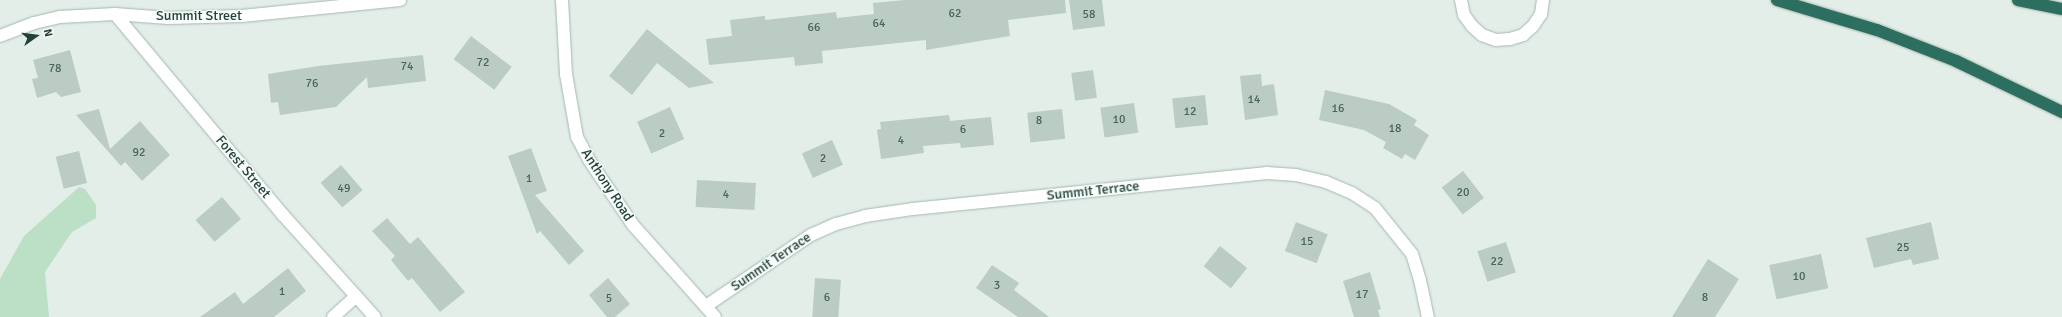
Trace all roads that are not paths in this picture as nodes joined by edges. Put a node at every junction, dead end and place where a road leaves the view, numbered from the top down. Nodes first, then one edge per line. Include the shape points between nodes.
1 (400, 0) edge
2 (562, 0) edge
3 (1460, 0) edge
4 (1544, 0) edge
5 (1777, 0) edge
6 (2018, 0) edge
7 (2062, 10) edge
8 (115, 14) junction
9 (0, 36) edge
10 (2062, 112) edge
11 (356, 296) junction
12 (706, 306) junction
13 (333, 317) edge
14 (375, 317) edge
15 (715, 317) edge
16 (1428, 317) edge

1 - 8 street, Summit Street via 242,16 168,18
2 - 12 street, Anthony Road via 566,74 577,137 589,160 633,224
3 - 4 street via 1464,15 1472,26 1482,35 1496,40 1516,37 1533,26 1541,14
5 - 10 highway via 1877,30 1956,61
6 - 7 highway
8 - 9 street, Summit Street via 60,17 34,23
8 - 11 street, Forest Street via 283,215
11 - 13 street
11 - 14 street, Forest Street
12 - 15 street, Anthony Road
12 - 16 street, Summit Terrace via 811,235 836,224 866,216 1267,173 1296,175 1326,182 1352,193 1375,208 1412,254

